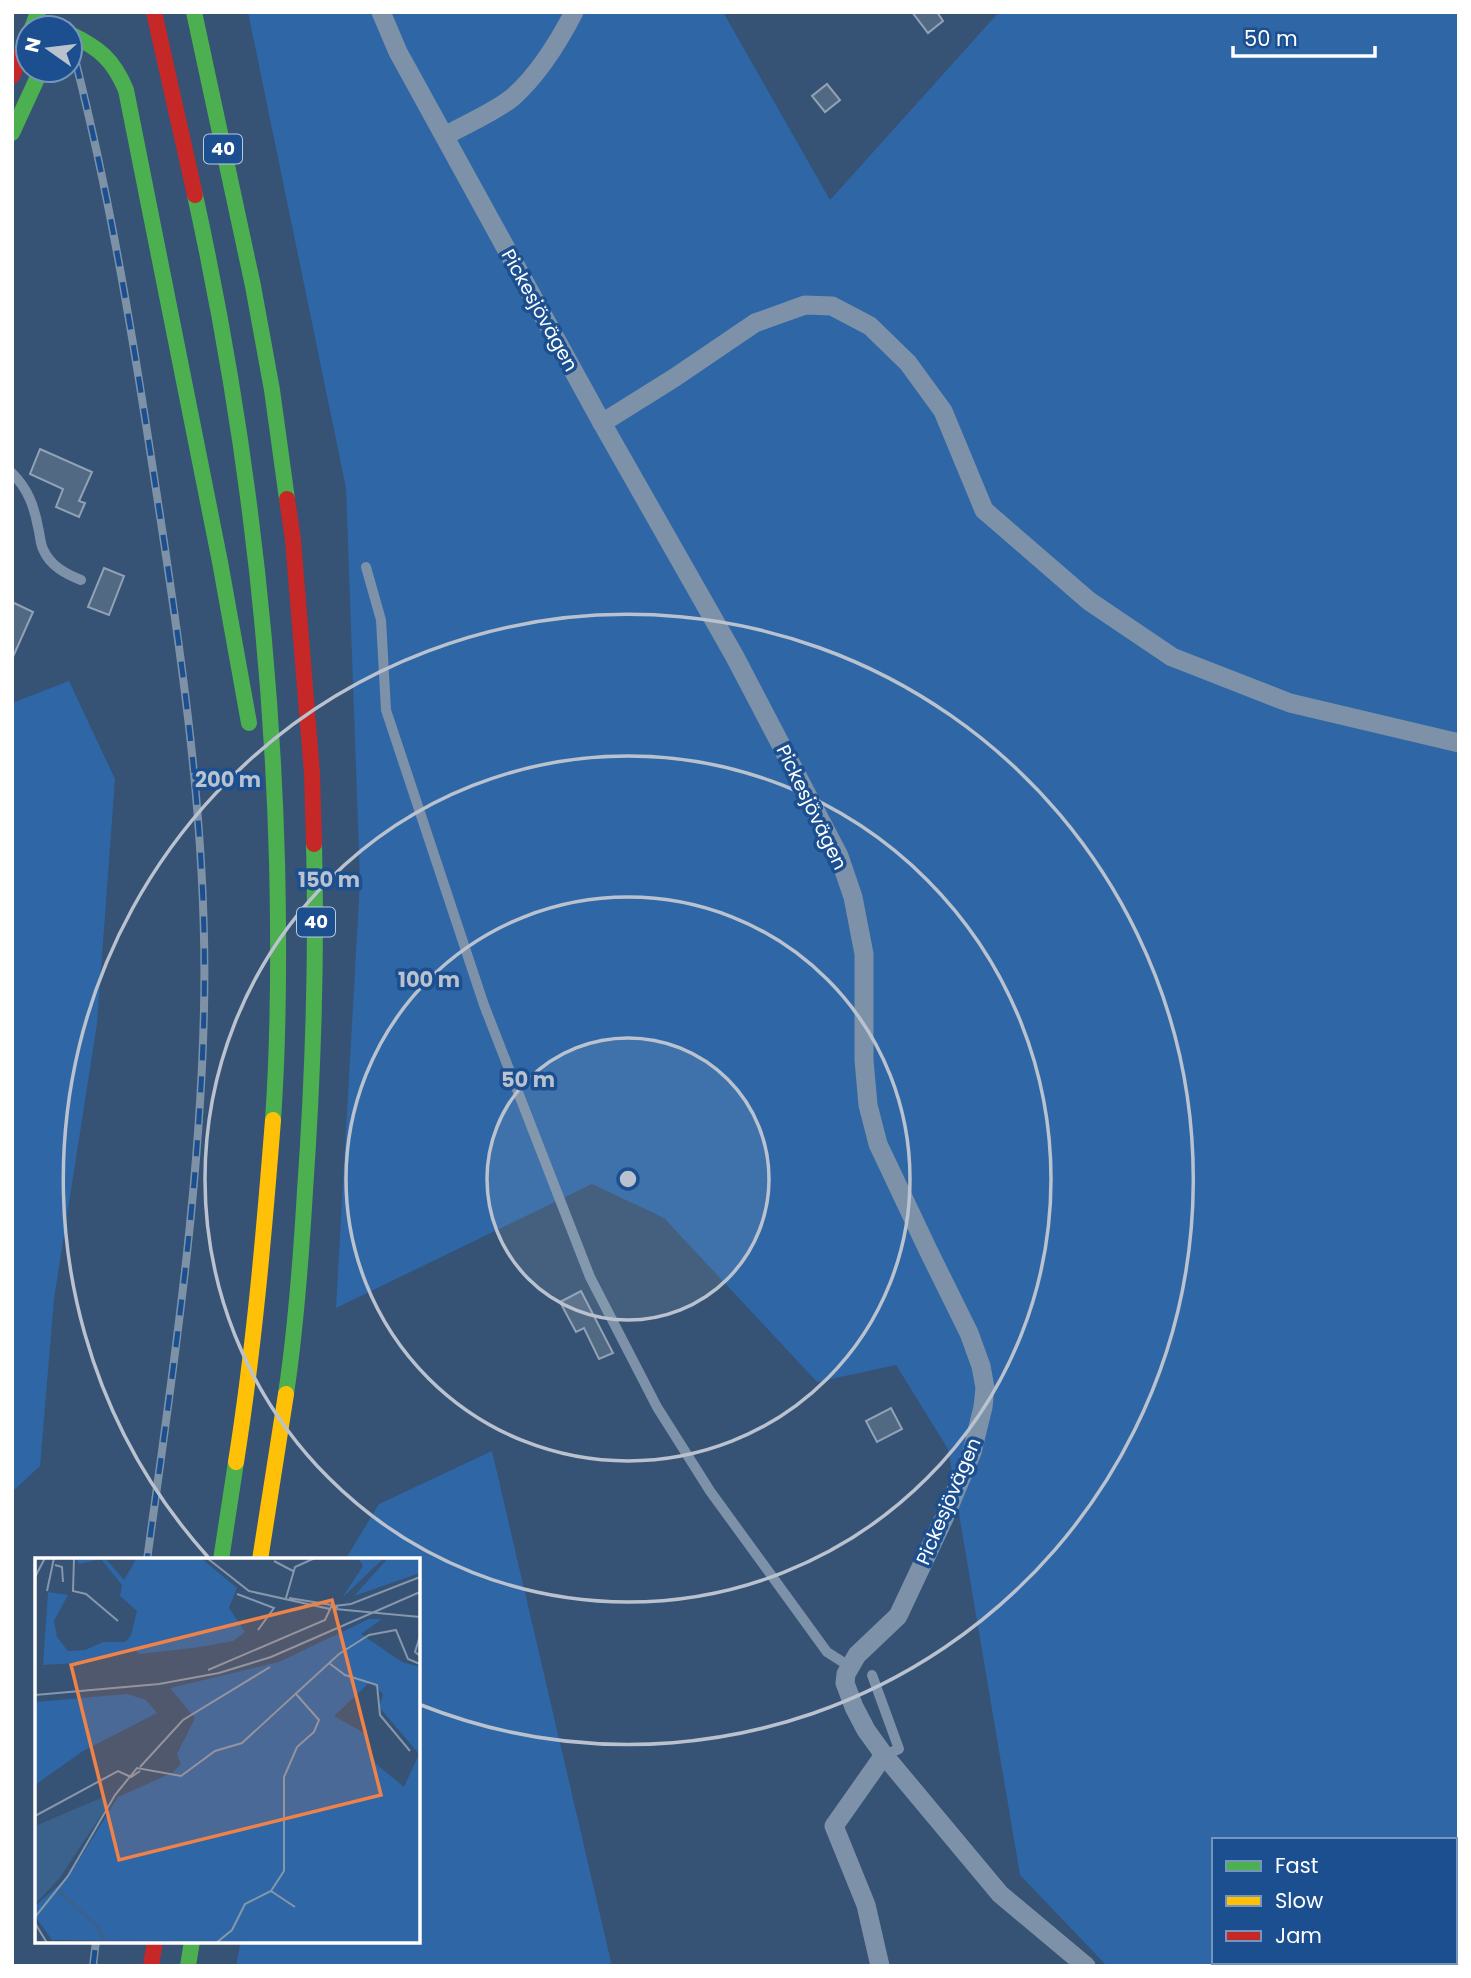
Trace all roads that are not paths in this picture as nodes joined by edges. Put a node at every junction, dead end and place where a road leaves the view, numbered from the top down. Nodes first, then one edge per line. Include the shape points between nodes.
1 (154, 12) edge
2 (194, 12) edge
3 (381, 12) edge
4 (574, 12) edge
5 (84, 39) edge
6 (35, 84) edge
7 (12, 133) edge
8 (445, 136) junction
9 (602, 423) junction
10 (12, 473) edge
11 (366, 567) dead end
12 (81, 580) dead end
13 (1459, 743) edge
14 (252, 744) dead end
15 (259, 811) dead end
16 (277, 1006) junction
17 (221, 1558) edge
18 (260, 1558) edge
19 (849, 1666) junction
20 (872, 1675) dead end
21 (884, 1755) junction
22 (155, 1943) edge
23 (192, 1943) edge
24 (151, 1966) edge
25 (188, 1966) edge
26 (880, 1966) edge
27 (1086, 1966) edge

1 - 16 main road, 40 via 216,292 255,549 275,779
2 - 18 main road, 40 via 272,390 293,540 312,773 316,936 311,1104 288,1381
3 - 8 street, Pickesjövägen
4 - 8 street via 557,45 511,99
5 - 14 main road via 109,58 126,89
6 - 7 main road
8 - 9 street, Pickesjövägen
9 - 13 street via 755,323 805,306 832,306 870,326 908,363 943,411 984,510 1089,601 1172,657 1290,703
9 - 19 street, Pickesjövägen via 735,657 839,856 864,954 864,1060 875,1134 981,1366 985,1388 979,1427 946,1514 898,1616
10 - 12 lane via 32,500 42,549 64,573
11 - 19 lane via 381,620 386,710 484,1005 590,1277 657,1407 710,1491 827,1652
15 - 16 main road
16 - 17 main road, 40 via 263,1253
19 - 21 street via 848,1692
20 - 21 lane via 899,1749
21 - 26 street via 834,1826 866,1905
21 - 27 street via 1000,1894
22 - 24 main road
23 - 25 main road

